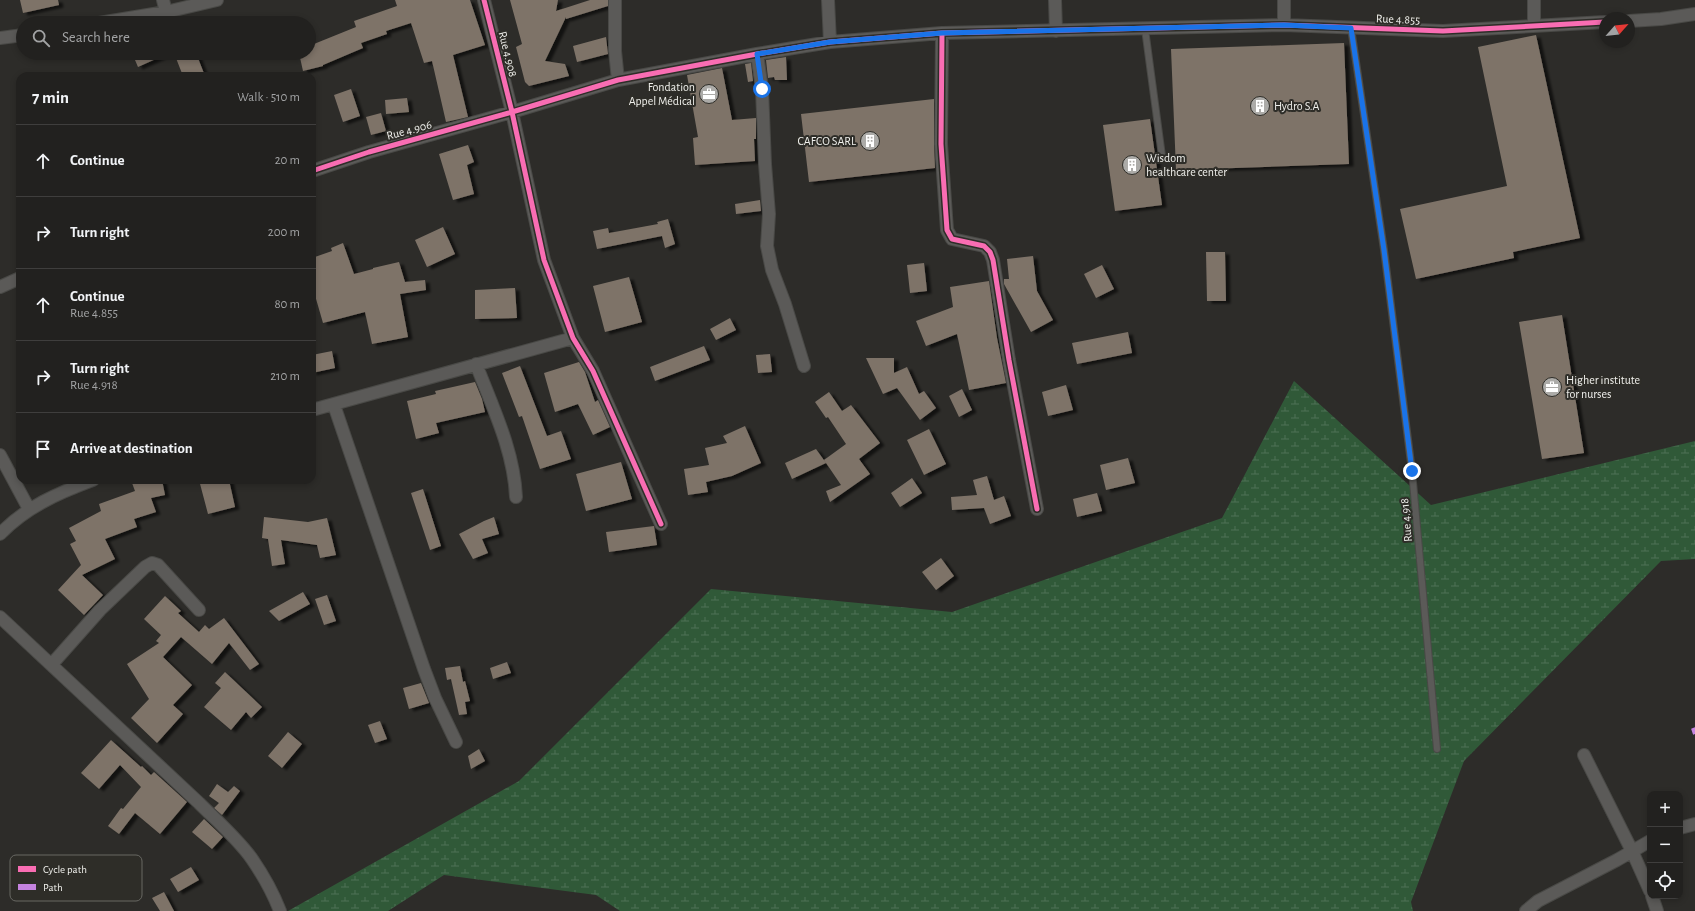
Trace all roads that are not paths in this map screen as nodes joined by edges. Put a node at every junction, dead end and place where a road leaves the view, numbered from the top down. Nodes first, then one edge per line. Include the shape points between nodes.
1 (163, 0) edge
2 (217, 0) edge
3 (484, 0) edge
4 (614, 0) edge
5 (828, 0) edge
6 (1055, 0) edge
7 (1284, 0) edge
8 (1534, 0) edge
9 (166, 12) junction
10 (1695, 14) edge
11 (142, 16) edge
12 (1635, 21) edge
13 (1599, 22) edge
14 (1284, 25) junction
15 (1534, 26) junction
16 (1351, 28) junction
17 (1145, 29) junction
18 (1056, 31) junction
19 (942, 33) junction
20 (16, 36) edge
21 (0, 38) edge
22 (830, 42) junction
23 (757, 54) junction
24 (618, 80) junction
25 (512, 112) junction
26 (1162, 156) dead end
27 (316, 170) edge
28 (16, 280) edge
29 (0, 287) edge
30 (573, 338) junction
31 (476, 364) junction
32 (804, 366) dead end
33 (334, 405) junction
34 (316, 409) edge
35 (0, 454) edge
36 (82, 484) edge
37 (516, 497) dead end
38 (29, 509) junction
39 (1037, 509) dead end
40 (661, 524) dead end
41 (0, 534) edge
42 (199, 610) dead end
43 (0, 617) edge
44 (52, 664) junction
45 (456, 742) dead end
46 (1437, 750) dead end
47 (1584, 755) dead end
48 (1695, 824) edge
49 (1683, 827) edge
50 (1647, 843) edge
51 (1632, 851) junction
52 (1647, 884) edge
53 (1653, 899) edge
54 (280, 911) edge
55 (1526, 911) edge
56 (1656, 911) edge

1 - 9 street
2 - 9 street
3 - 25 street, Rue 4.908
4 - 24 street
5 - 22 street
6 - 18 street
7 - 14 street
8 - 15 street
9 - 11 street
10 - 12 street
13 - 15 street, Rue 4.855
14 - 16 street, Rue 4.855
14 - 17 street, Rue 4.855
15 - 16 street, Rue 4.855 via 1443,31
16 - 46 lane, Rue 4.918 via 1384,250 1412,471
17 - 18 street, Rue 4.855
17 - 26 lane
18 - 19 street, Rue 4.855
19 - 22 street, Rue 4.855
19 - 39 street via 941,144 947,230 952,239 984,246 993,260
20 - 21 street
22 - 23 street, Rue 4.906
23 - 24 street, Rue 4.906
23 - 32 street via 762,89 769,214 767,246 772,270
24 - 25 street, Rue 4.906
25 - 27 street, Rue 4.906
25 - 30 street, Rue 4.908 via 544,260
28 - 29 street
30 - 31 street
30 - 40 street, Rue 4.908 via 593,371
31 - 33 street
31 - 37 street via 509,451 515,477
33 - 34 street
33 - 45 street via 424,669
35 - 38 street
36 - 38 street via 56,494
38 - 41 street
42 - 44 street via 158,565 152,563 100,610
43 - 44 street
44 - 54 street via 228,832 252,858
47 - 51 street
48 - 49 street
50 - 51 street
51 - 52 street
51 - 55 street via 1538,901
53 - 56 street

